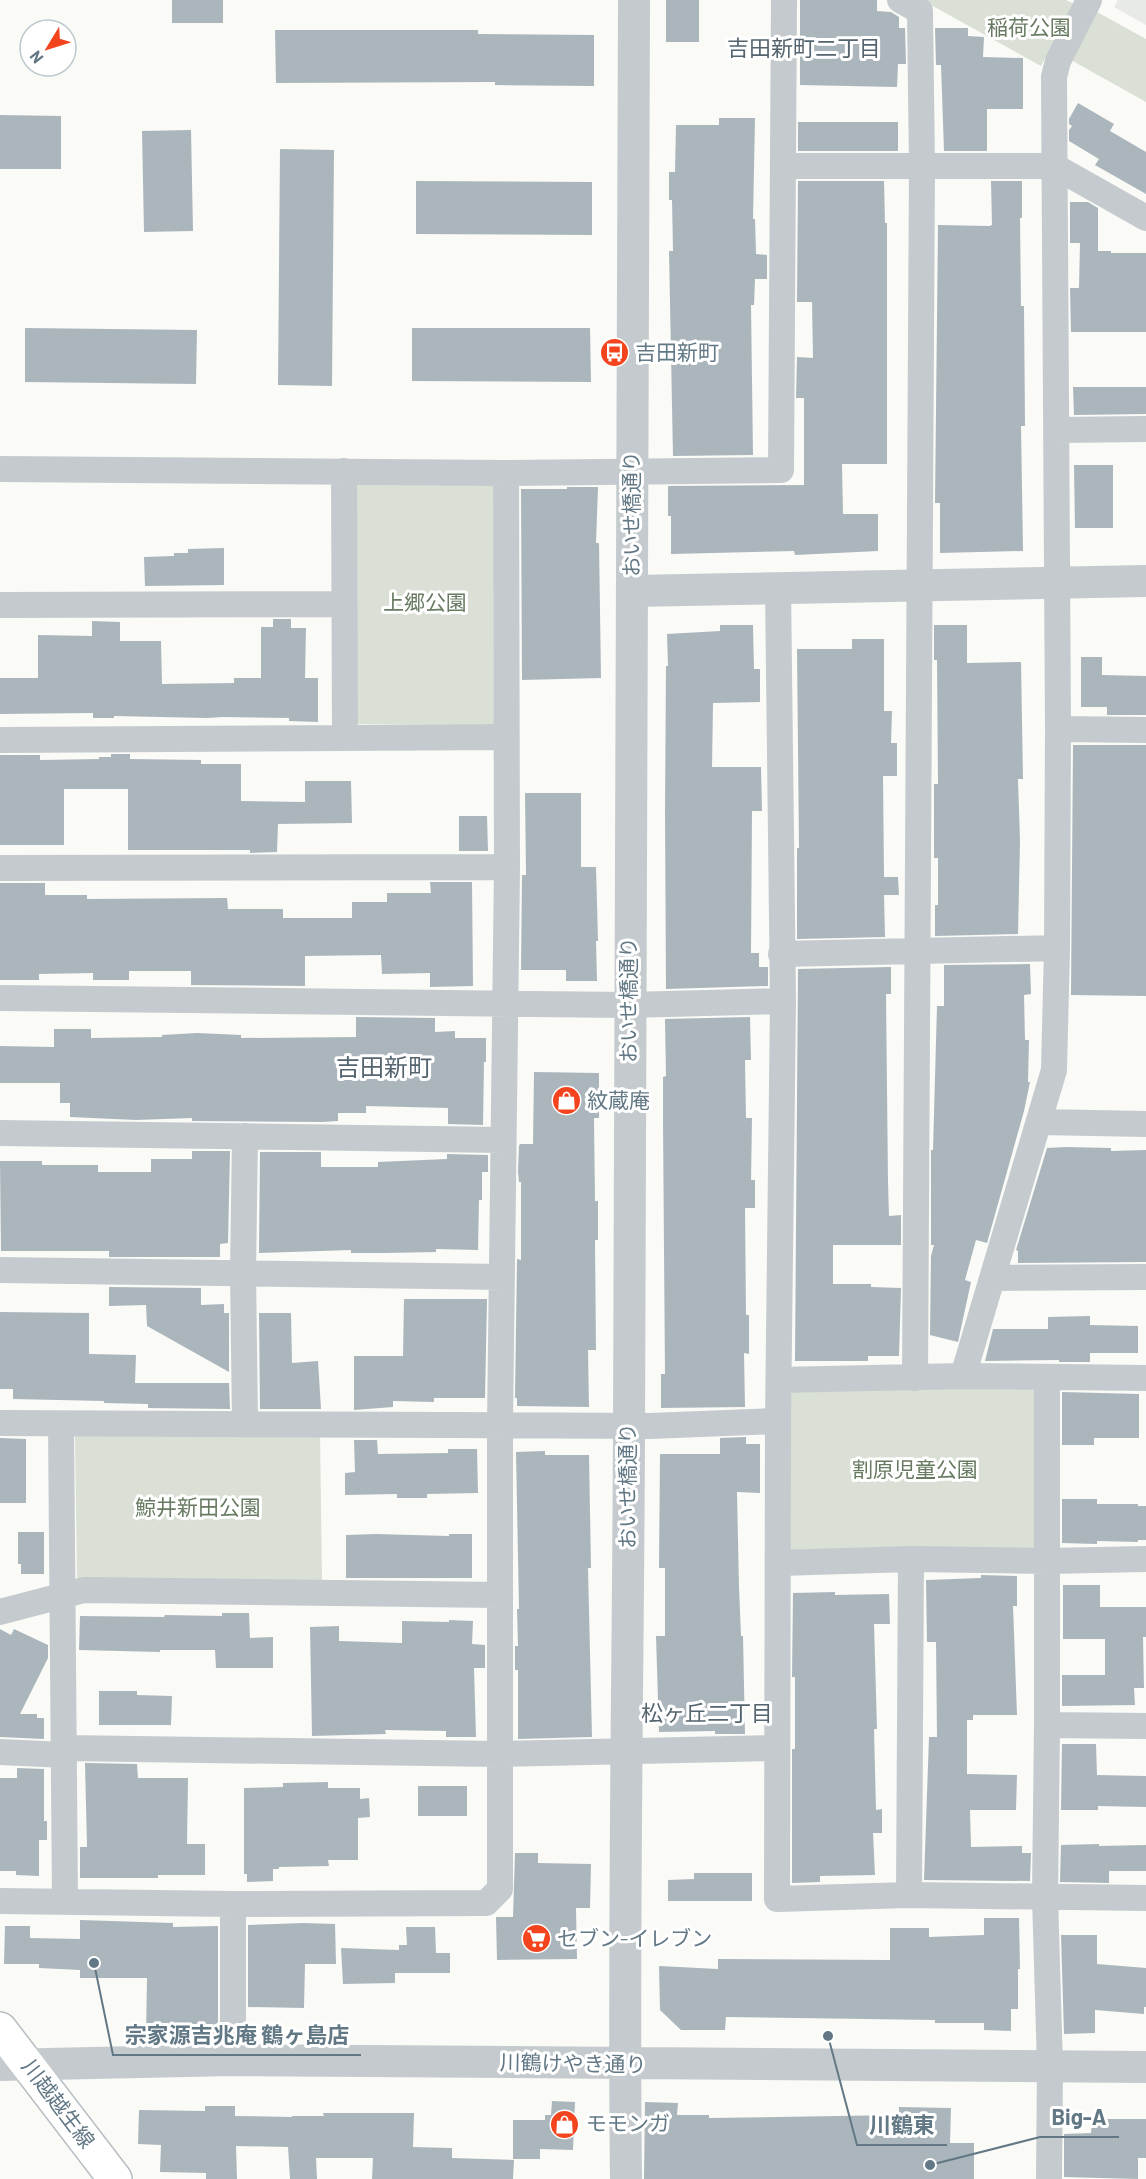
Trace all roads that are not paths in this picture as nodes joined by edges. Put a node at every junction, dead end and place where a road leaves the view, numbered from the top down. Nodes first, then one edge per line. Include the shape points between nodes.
1 (634, 0) edge
2 (784, 0) edge
3 (900, 0) edge
4 (1089, 0) edge
5 (784, 166) junction
6 (1054, 166) junction
7 (922, 167) junction
8 (1146, 218) edge
9 (1146, 429) edge
10 (1057, 430) junction
11 (0, 469) edge
12 (631, 470) junction
13 (344, 471) junction
14 (506, 473) junction
15 (1146, 581) edge
16 (1056, 582) junction
17 (918, 585) junction
18 (778, 588) junction
19 (632, 591) junction
20 (344, 604) junction
21 (0, 605) edge
22 (1058, 729) junction
23 (1146, 730) edge
24 (345, 737) junction
25 (506, 737) junction
26 (0, 740) edge
27 (507, 867) junction
28 (0, 868) edge
29 (1057, 948) junction
30 (918, 952) junction
31 (781, 954) junction
32 (0, 998) edge
33 (783, 1001) junction
34 (504, 1004) junction
35 (628, 1005) junction
36 (1040, 1122) junction
37 (1146, 1124) edge
38 (0, 1133) edge
39 (245, 1136) junction
40 (503, 1140) junction
41 (0, 1270) edge
42 (243, 1272) junction
43 (502, 1277) junction
44 (1146, 1277) edge
45 (993, 1278) junction
46 (963, 1377) junction
47 (1047, 1377) junction
48 (915, 1378) junction
49 (1146, 1378) edge
50 (779, 1380) junction
51 (778, 1421) junction
52 (0, 1423) edge
53 (245, 1423) junction
54 (61, 1424) junction
55 (500, 1425) junction
56 (629, 1426) junction
57 (911, 1559) junction
58 (1146, 1559) edge
59 (1047, 1561) junction
60 (779, 1563) junction
61 (63, 1594) junction
62 (499, 1595) junction
63 (0, 1612) edge
64 (1047, 1725) junction
65 (1146, 1726) edge
66 (776, 1748) junction
67 (0, 1752) edge
68 (65, 1752) junction
69 (627, 1752) junction
70 (499, 1754) junction
71 (909, 1895) junction
72 (1045, 1897) junction
73 (1146, 1898) edge
74 (0, 1901) edge
75 (65, 1901) junction
76 (233, 1904) junction
77 (0, 2029) edge
78 (233, 2060) junction
79 (624, 2064) junction
80 (14, 2065) edge
81 (1050, 2066) junction
82 (1146, 2067) edge
83 (115, 2179) edge
84 (626, 2179) edge
85 (1049, 2179) edge

1 - 12 street, おいせ橋通り
2 - 5 street
3 - 7 street via 920,11
4 - 6 street via 1054,77
5 - 7 street
5 - 12 street via 781,470
6 - 7 street
6 - 8 street
6 - 10 street
7 - 17 street
9 - 10 street
10 - 16 street
11 - 13 street
12 - 14 street
12 - 19 street, おいせ橋通り
13 - 14 street
13 - 20 street
14 - 25 street
15 - 16 street
16 - 17 street
16 - 22 street
17 - 18 street
17 - 30 street
18 - 19 street
18 - 31 street
19 - 35 street, おいせ橋通り
20 - 21 street
20 - 24 street
22 - 23 street
22 - 29 street
24 - 25 street
24 - 26 street
25 - 27 street
27 - 28 street
27 - 34 street
29 - 30 street
29 - 36 street via 1054,1071
30 - 31 street
30 - 48 street
31 - 33 street
32 - 34 street
33 - 35 street
33 - 50 street
34 - 35 street
34 - 40 street
35 - 56 street, おいせ橋通り
36 - 37 street
36 - 45 street
38 - 39 street
39 - 40 street
39 - 42 street
40 - 43 street
41 - 42 street
42 - 43 street
42 - 53 street
43 - 55 street
44 - 45 street
45 - 46 street
46 - 47 street
46 - 48 street
47 - 49 street
47 - 59 street
48 - 50 street
50 - 51 street
51 - 56 street
51 - 60 street
52 - 54 street
53 - 54 street
53 - 55 street
54 - 61 street
55 - 56 street
55 - 62 street
56 - 69 street, おいせ橋通り
57 - 59 street
57 - 60 street
57 - 71 street
58 - 59 street
59 - 64 street
60 - 66 street
61 - 62 street via 84,1590
61 - 63 street
61 - 68 street
62 - 70 street
64 - 65 street
64 - 72 street
66 - 69 street
66 - 71 street via 777,1899
67 - 68 street
68 - 70 street
68 - 75 street
69 - 70 street
69 - 79 street, おいせ橋通り
70 - 76 street via 500,1889 486,1903
71 - 72 street
72 - 73 street
72 - 81 street
74 - 75 street
75 - 76 street
76 - 78 street
77 - 80 main road, 川越越生線
78 - 79 street, 川鶴けやき通り
78 - 80 street, 川鶴けやき通り
79 - 81 street, 川鶴けやき通り
79 - 84 street, おいせ橋通り
80 - 83 main road, 川越越生線
81 - 82 street, 川鶴けやき通り
81 - 85 street

